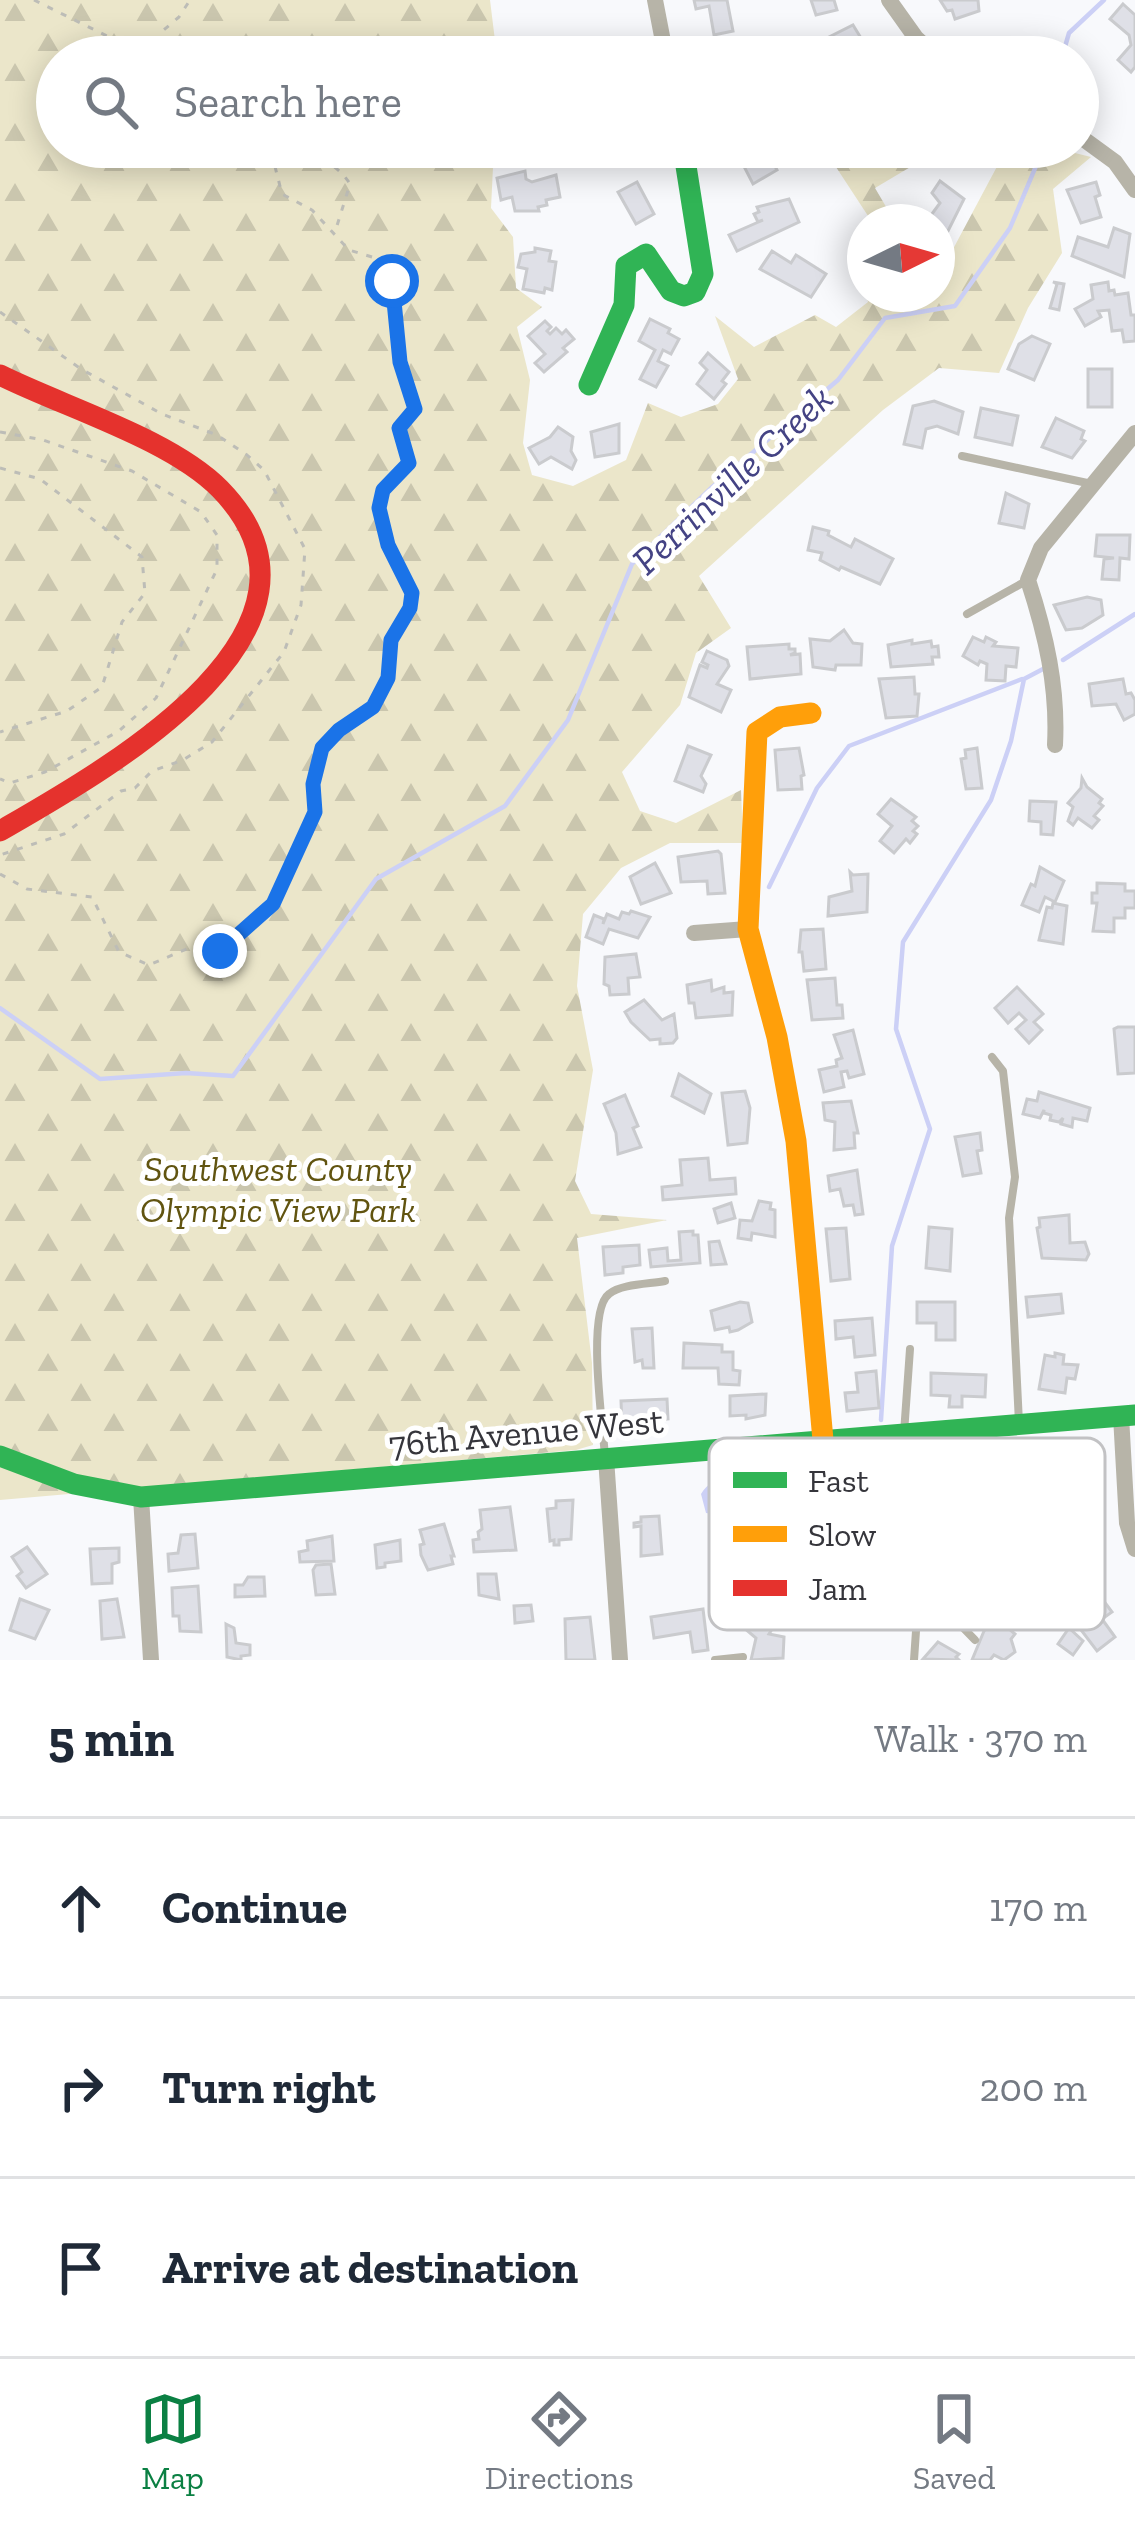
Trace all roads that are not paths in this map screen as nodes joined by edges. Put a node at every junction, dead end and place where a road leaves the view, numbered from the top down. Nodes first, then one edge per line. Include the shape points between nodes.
1 (655, 0) edge
2 (889, 0) edge
3 (662, 36) edge
4 (915, 36) edge
5 (1099, 151) edge
6 (685, 168) edge
7 (1135, 190) edge
8 (0, 375) edge
9 (590, 385) dead end
10 (1135, 434) edge
11 (962, 456) dead end
12 (1094, 484) junction
13 (1028, 580) junction
14 (967, 614) dead end
15 (811, 712) dead end
16 (1055, 745) dead end
17 (0, 831) edge
18 (748, 929) junction
19 (694, 933) dead end
20 (992, 1057) dead end
21 (665, 1282) dead end
22 (910, 1349) dead end
23 (1128, 1415) edge
24 (1019, 1424) junction
25 (904, 1433) junction
26 (827, 1438) edge
27 (849, 1438) edge
28 (904, 1438) edge
29 (709, 1450) edge
30 (0, 1456) edge
31 (606, 1458) junction
32 (141, 1497) junction
33 (1135, 1550) edge
34 (916, 1630) edge
35 (965, 1630) edge
36 (975, 1640) dead end
37 (742, 1657) dead end
38 (151, 1660) edge
39 (620, 1660) edge
40 (715, 1660) edge
41 (914, 1660) edge

1 - 3 street
2 - 4 street
5 - 7 street
6 - 9 street via 703,274 684,296 671,291 646,254 626,266 624,304
8 - 17 street via 208,479 241,513 262,574 251,623 212,682 115,759
10 - 12 street
11 - 12 lane
12 - 13 street via 1041,548
13 - 14 lane
13 - 16 street via 1049,652
15 - 18 street via 780,717 758,732
18 - 19 street
18 - 26 street via 796,1141
20 - 24 lane via 1004,1071 1015,1177 1009,1218
21 - 31 lane via 614,1291 600,1308
22 - 25 lane
23 - 24 street, 76th Avenue West
23 - 33 street via 1126,1523
24 - 25 street, 76th Avenue West
25 - 27 street, 76th Avenue West
25 - 28 lane
29 - 31 street, 76th Avenue West
30 - 32 street, 76th Avenue West via 74,1484
31 - 32 street, 76th Avenue West
31 - 39 street
32 - 38 street
34 - 41 lane
35 - 36 lane
37 - 40 lane

